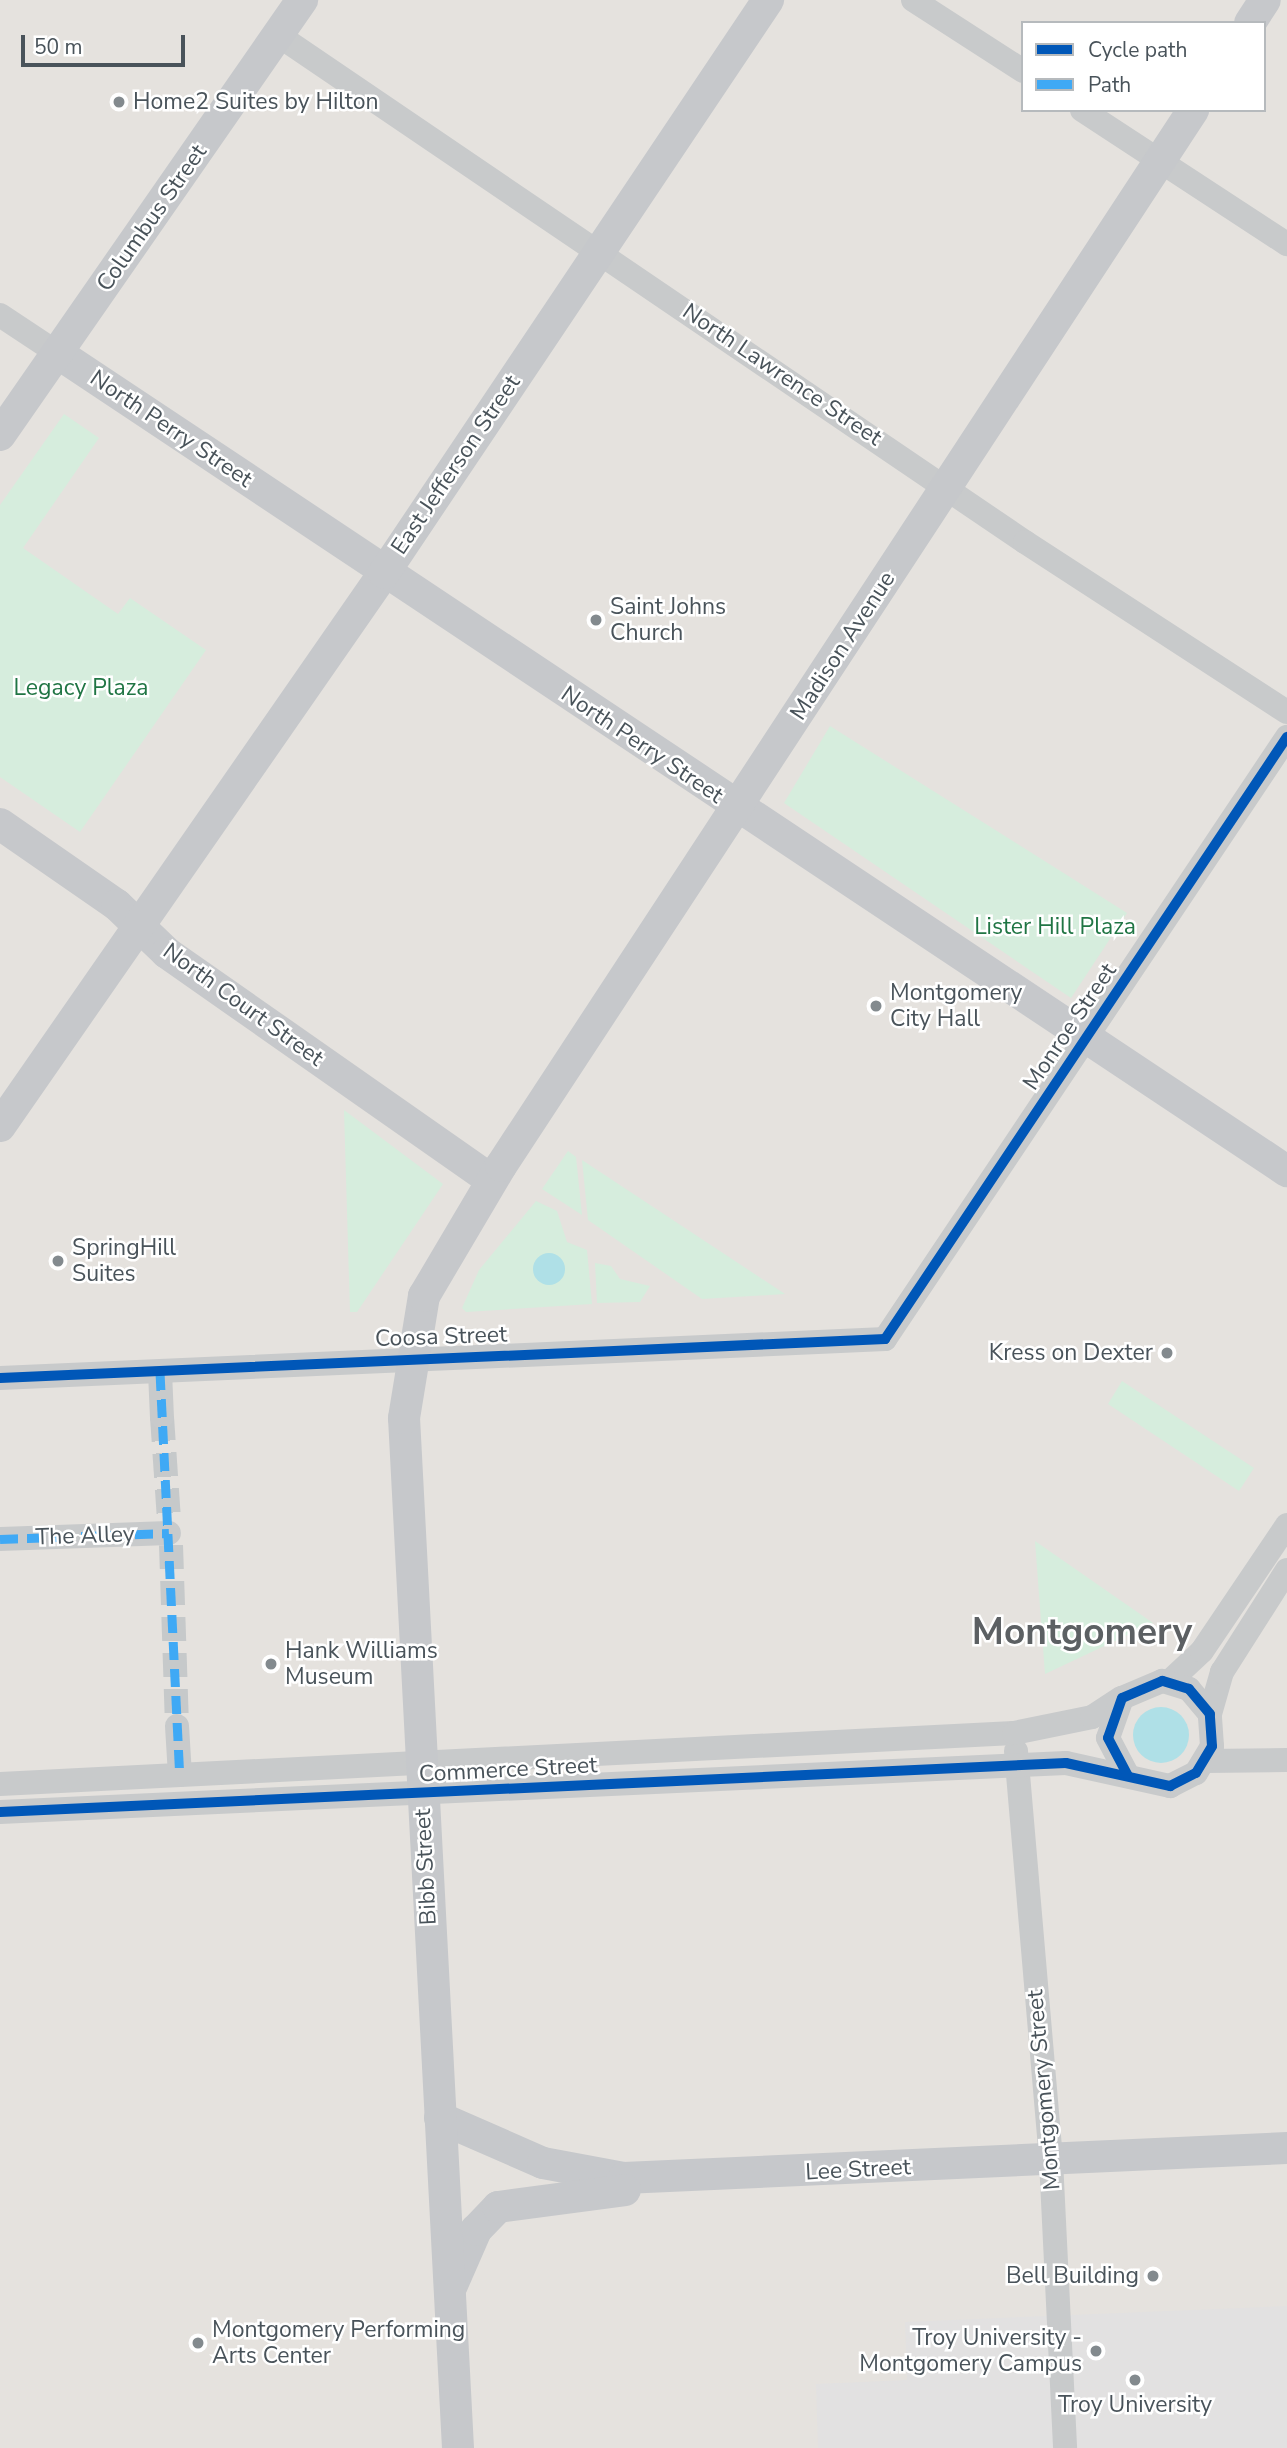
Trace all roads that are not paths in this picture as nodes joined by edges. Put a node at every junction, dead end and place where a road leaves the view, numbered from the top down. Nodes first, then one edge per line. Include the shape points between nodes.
1 (302, 0) edge
2 (768, 0) edge
3 (913, 0) edge
4 (1265, 0) edge
5 (1251, 21) edge
6 (278, 35) junction
7 (1021, 70) edge
8 (1085, 112) edge
9 (1192, 112) edge
10 (1160, 161) junction
11 (1287, 244) edge
12 (599, 253) junction
13 (0, 314) edge
14 (59, 354) junction
15 (0, 435) edge
16 (947, 486) junction
17 (384, 573) junction
18 (1287, 712) edge
19 (1287, 737) edge
20 (736, 807) junction
21 (0, 824) edge
22 (140, 927) junction
23 (1088, 1038) junction
24 (0, 1126) edge
25 (1287, 1171) edge
26 (491, 1181) junction
27 (885, 1339) joint
28 (410, 1359) junction
29 (160, 1372) junction
30 (0, 1378) edge
31 (162, 1417) tunnel mouth
32 (1287, 1525) edge
33 (169, 1533) dead end
34 (0, 1539) edge
35 (1287, 1570) edge
36 (1169, 1682) junction
37 (1122, 1698) junction
38 (1210, 1714) junction
39 (177, 1726) tunnel mouth
40 (1014, 1733) junction
41 (1287, 1760) edge
42 (1206, 1761) junction
43 (421, 1762) junction
44 (1017, 1765) junction
45 (180, 1775) junction
46 (1128, 1776) junction
47 (0, 1784) edge
48 (422, 1796) junction
49 (0, 1812) edge
50 (440, 2118) junction
51 (1287, 2148) edge
52 (1051, 2160) junction
53 (674, 2179) junction
54 (449, 2291) junction
55 (458, 2448) edge
56 (1065, 2448) edge

1 - 6 main road, Columbus Street
2 - 12 main road, East Jefferson Street
3 - 7 street
4 - 5 main road
6 - 12 street, North Lawrence Street
6 - 14 main road, Columbus Street
8 - 10 street
9 - 10 main road, Madison Avenue
10 - 11 street
10 - 16 main road, Madison Avenue
12 - 16 street, North Lawrence Street
12 - 17 main road, East Jefferson Street
13 - 14 street, North Perry Street
14 - 15 main road, Columbus Street
14 - 17 main road, North Perry Street
16 - 18 street, North Lawrence Street
16 - 20 main road, Madison Avenue
17 - 20 main road, North Perry Street
17 - 22 main road, East Jefferson Street
19 - 23 street, Monroe Street
20 - 23 main road, North Perry Street
20 - 26 main road, Madison Avenue
21 - 22 main road, North Court Street
22 - 24 main road, East Jefferson Street
22 - 26 main road, North Court Street via 167,953
23 - 25 main road, North Perry Street
23 - 27 street, Monroe Street
26 - 28 main road, Bibb Street via 424,1296
27 - 28 street, Coosa Street
28 - 29 street, Coosa Street
28 - 43 main road, Bibb Street via 404,1418
29 - 30 street, Coosa Street
29 - 31 street
32 - 36 street via 1202,1651
33 - 34 street, The Alley
35 - 38 street via 1222,1672
36 - 37 street via 1147,1683
36 - 38 street via 1189,1689
37 - 40 street, Commerce Street via 1092,1717
37 - 46 street via 1108,1738
38 - 42 street via 1213,1730
39 - 45 street
40 - 43 street, Commerce Street
40 - 44 street, Montgomery Street
41 - 42 street
42 - 46 street via 1170,1786
43 - 45 street, Commerce Street
43 - 48 main road, Bibb Street
44 - 46 street, Commerce Street via 1066,1763
44 - 48 street, Commerce Street
44 - 52 street, Montgomery Street
45 - 47 street, Commerce Street
48 - 49 street, Commerce Street
48 - 50 main road, Bibb Street
50 - 53 main road, Lee Street via 513,2152 583,2174
50 - 54 main road, Bibb Street
51 - 52 main road, Lee Street
52 - 53 main road, Lee Street
52 - 56 street, Montgomery Street
53 - 54 main road via 498,2207 476,2230
54 - 55 main road, Bibb Street

